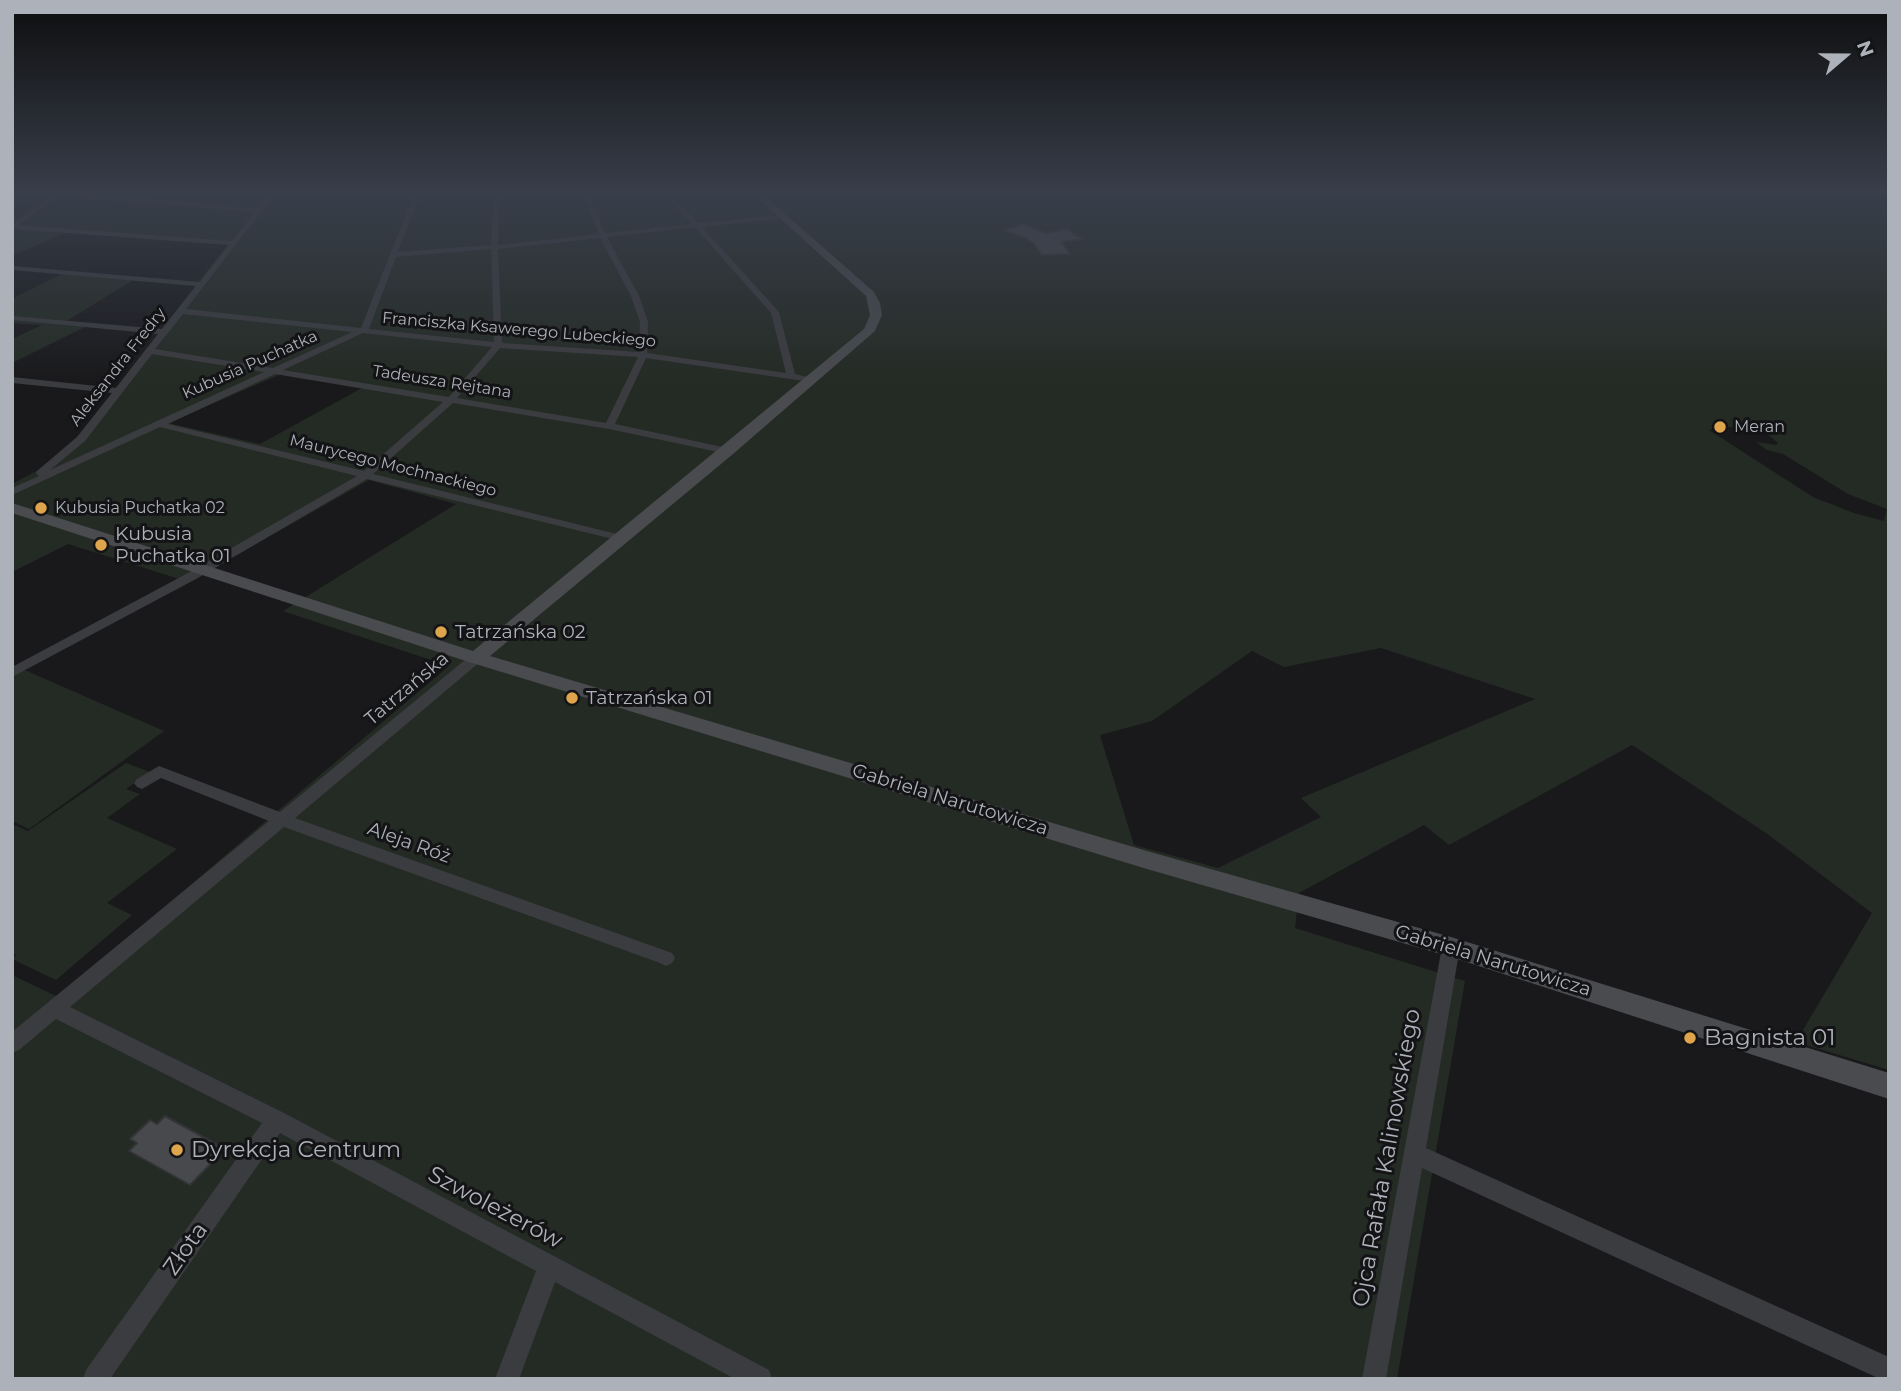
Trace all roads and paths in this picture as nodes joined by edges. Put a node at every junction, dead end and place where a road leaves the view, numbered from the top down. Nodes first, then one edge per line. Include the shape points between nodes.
1 (224, 256) edge
2 (391, 256) edge
3 (494, 256) edge
4 (614, 256) edge
5 (725, 256) edge
6 (829, 256) edge
7 (12, 268) edge
8 (202, 284) junction
9 (181, 311) junction
10 (12, 318) edge
11 (365, 329) junction
12 (164, 332) junction
13 (498, 345) junction
14 (150, 351) junction
15 (643, 355) junction
16 (273, 371) junction
17 (791, 376) junction
18 (811, 379) junction
19 (12, 380) edge
20 (117, 391) junction
21 (452, 399) junction
22 (158, 424) junction
23 (609, 426) junction
24 (728, 452) junction
25 (366, 475) junction
26 (27, 486) junction
27 (12, 492) edge
28 (12, 509) edge
29 (621, 538) junction
30 (203, 570) junction
31 (476, 659) junction
32 (12, 673) edge
33 (142, 783) dead end
34 (283, 820) junction
35 (1451, 947) junction
36 (666, 958) dead end
37 (54, 1009) junction
38 (12, 1044) edge
39 (1889, 1086) edge
40 (277, 1120) junction
41 (1416, 1154) junction
42 (550, 1268) junction
43 (1889, 1370) edge
44 (95, 1379) edge
45 (507, 1379) edge
46 (760, 1379) edge
47 (1374, 1379) edge

1 - 8 street, Aleksandra Fredry
2 - 11 street
3 - 13 street
4 - 15 street via 644,322
5 - 17 street via 775,312
6 - 18 street, Tatrzańska via 863,285 875,303 876,315 869,331
7 - 8 street
8 - 9 street, Aleksandra Fredry
9 - 11 street, Franciszka Ksawerego Lubeckiego
9 - 12 street, Aleksandra Fredry
10 - 12 street
11 - 13 street, Franciszka Ksawerego Lubeckiego
11 - 16 street, Kubusia Puchatka
12 - 14 street, Aleksandra Fredry
13 - 15 street, Franciszka Ksawerego Lubeckiego
13 - 21 street
14 - 16 street, Tadeusza Rejtana
14 - 20 street, Aleksandra Fredry
15 - 17 street, Franciszka Ksawerego Lubeckiego
15 - 23 street
16 - 21 street, Tadeusza Rejtana
16 - 22 street, Kubusia Puchatka
17 - 18 street, Franciszka Ksawerego Lubeckiego
18 - 24 street, Tatrzańska
19 - 20 street
20 - 26 street, Aleksandra Fredry via 81,439
21 - 23 street, Tadeusza Rejtana
21 - 25 street
22 - 25 street, Maurycego Mochnackiego
22 - 26 street, Kubusia Puchatka
23 - 24 street, Tadeusza Rejtana
24 - 29 street, Tatrzańska
25 - 29 street, Maurycego Mochnackiego
25 - 30 street
26 - 27 street, Kubusia Puchatka
28 - 30 street, Gabriela Narutowicza
29 - 31 street, Tatrzańska
30 - 31 street, Gabriela Narutowicza
30 - 32 street
31 - 34 street, Tatrzańska
31 - 35 street, Gabriela Narutowicza
33 - 34 street, Aleja Róż via 159,771
34 - 36 street, Aleja Róż
34 - 37 street, Tatrzańska
35 - 39 street, Gabriela Narutowicza
35 - 41 street, Ojca Rafała Kalinowskiego
37 - 38 street, Tatrzańska
37 - 40 street, Szwoleżerów
40 - 42 street, Szwoleżerów
40 - 44 street, Złota
41 - 43 street
41 - 47 street, Ojca Rafała Kalinowskiego
42 - 45 street
42 - 46 street, Szwoleżerów

